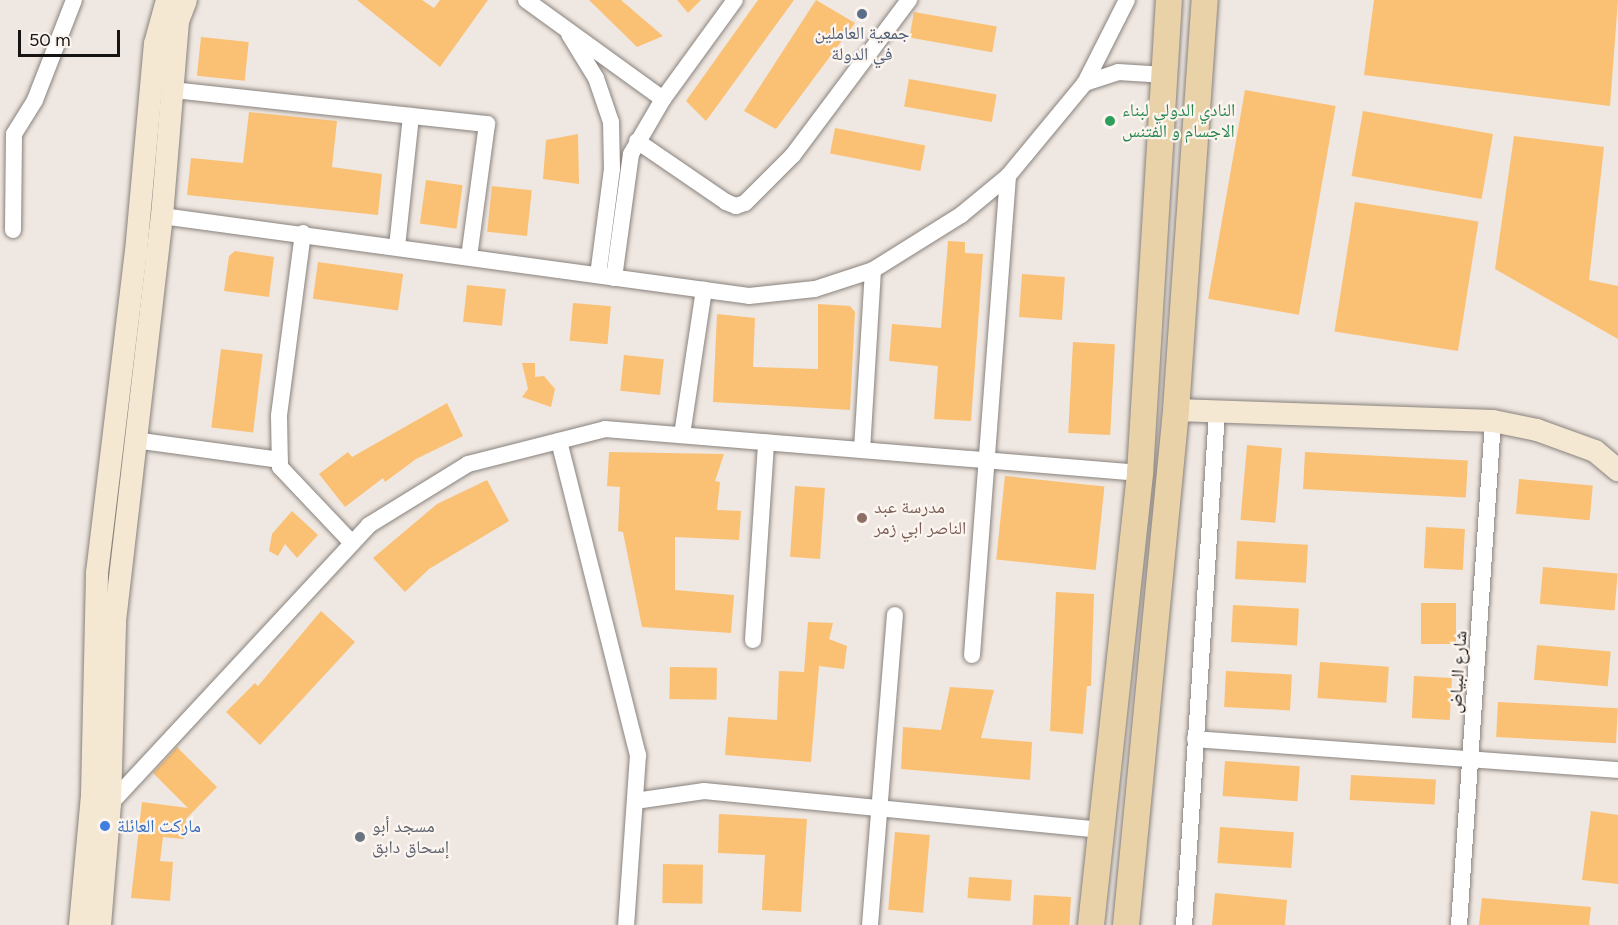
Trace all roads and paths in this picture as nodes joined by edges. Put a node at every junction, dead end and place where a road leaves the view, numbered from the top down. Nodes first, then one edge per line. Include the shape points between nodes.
1 (74, 0) edge
2 (167, 0) edge
3 (186, 0) edge
4 (526, 0) edge
5 (735, 0) edge
6 (909, 0) edge
7 (1126, 0) edge
8 (1169, 0) edge
9 (1205, 0) edge
10 (569, 34) junction
11 (1166, 75) junction
12 (1085, 83) junction
13 (173, 90) junction
14 (663, 99) junction
15 (411, 116) junction
16 (637, 141) junction
17 (1008, 176) junction
18 (162, 216) junction
19 (13, 230) dead end
20 (303, 233) junction
21 (397, 247) junction
22 (469, 257) junction
23 (873, 270) junction
24 (606, 277) junction
25 (705, 290) junction
26 (1176, 410) junction
27 (1217, 412) junction
28 (1493, 421) junction
29 (682, 435) junction
30 (134, 440) junction
31 (559, 441) junction
32 (766, 442) junction
33 (862, 450) junction
34 (280, 460) junction
35 (985, 460) junction
36 (1618, 470) edge
37 (1140, 473) junction
38 (352, 543) junction
39 (895, 615) dead end
40 (753, 640) dead end
41 (972, 655) dead end
42 (1195, 739) junction
43 (1473, 759) junction
44 (1618, 770) edge
45 (635, 801) junction
46 (110, 804) junction
47 (880, 808) junction
48 (1099, 830) junction
49 (80, 925) edge
50 (100, 925) edge
51 (626, 925) edge
52 (870, 925) edge
53 (1091, 925) edge
54 (1126, 925) edge
55 (1184, 925) edge
56 (1458, 925) edge

1 - 19 street via 35,100 14,134
2 - 49 main road via 155,44 136,252 97,573 92,795
3 - 13 main road via 178,21
4 - 10 street
5 - 14 street
6 - 16 street via 793,155 745,203 736,206 726,202
7 - 12 street
8 - 11 main road
9 - 26 main road
10 - 14 street
10 - 24 street via 601,88 613,146
11 - 12 street via 1129,71
11 - 37 main road
12 - 17 street
13 - 15 street
13 - 18 main road
14 - 16 street
15 - 21 street
15 - 22 street via 486,124
16 - 24 street via 627,171
17 - 23 street via 961,215
17 - 35 street
18 - 20 street
18 - 30 main road
20 - 21 street
20 - 34 street via 279,416
21 - 22 street
22 - 24 street
23 - 25 street via 815,289 749,296
23 - 33 street
24 - 25 street
25 - 29 street
26 - 27 main road
26 - 54 main road
27 - 28 main road
27 - 42 street
28 - 36 main road via 1537,430 1595,451
28 - 43 street, شارع البياض
29 - 31 street via 605,429
29 - 32 street
30 - 34 street
30 - 46 main road via 115,621
31 - 38 street via 468,464 369,525
31 - 45 street via 638,755
32 - 33 street
32 - 40 street
33 - 35 street
34 - 38 street via 280,467
35 - 37 street
35 - 41 street
37 - 48 main road
38 - 46 street
39 - 47 street
42 - 43 street
42 - 55 street
43 - 44 street
43 - 56 street, شارع البياض
45 - 47 street via 704,791
45 - 51 street
46 - 50 main road
47 - 48 street
47 - 52 street
48 - 53 main road

